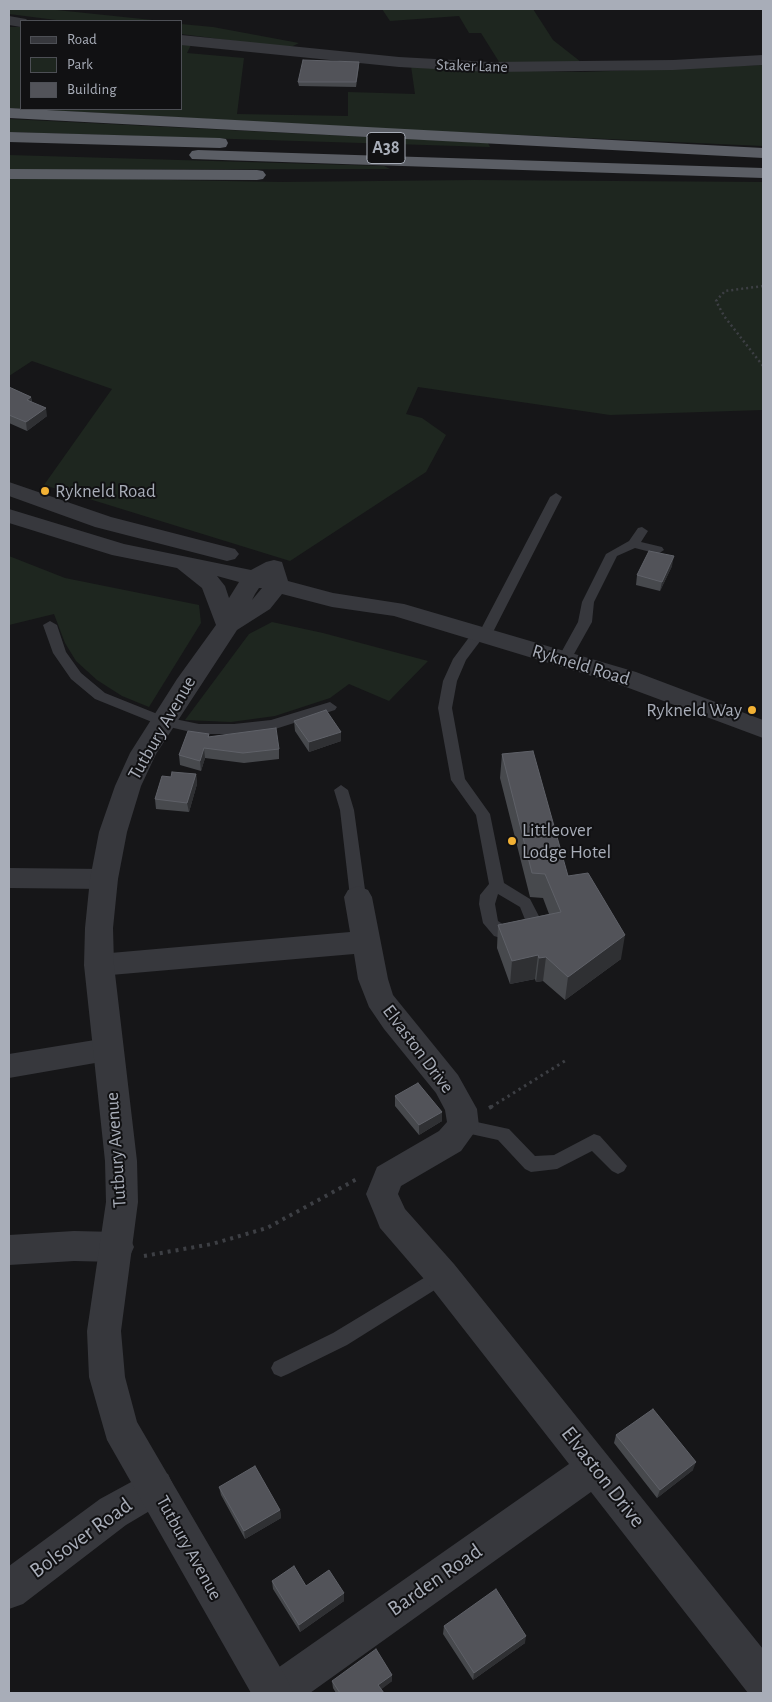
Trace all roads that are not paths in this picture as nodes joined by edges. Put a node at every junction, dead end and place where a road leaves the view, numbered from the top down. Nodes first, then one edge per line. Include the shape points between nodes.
1 (182, 40) edge
2 (763, 60) edge
3 (9, 113) edge
4 (9, 137) edge
5 (9, 149) edge
6 (763, 153) edge
7 (763, 161) edge
8 (743, 173) junction
9 (763, 173) edge
10 (9, 174) edge
11 (272, 175) dead end
12 (310, 176) dead end
13 (9, 489) edge
14 (556, 497) dead end
15 (9, 516) edge
16 (642, 531) dead end
17 (634, 544) junction
18 (658, 550) dead end
19 (185, 564) junction
20 (276, 576) junction
21 (253, 579) junction
22 (50, 625) dead end
23 (228, 625) junction
24 (481, 635) junction
25 (564, 660) junction
26 (330, 707) dead end
27 (162, 722) junction
28 (763, 729) edge
29 (341, 790) dead end
30 (9, 878) edge
31 (104, 879) junction
32 (497, 886) dead end
33 (358, 897) joint
34 (365, 942) junction
35 (99, 965) junction
36 (107, 1050) junction
37 (9, 1066) edge
38 (463, 1122) junction
39 (618, 1166) dead end
40 (9, 1250) edge
41 (116, 1254) junction
42 (442, 1275) junction
43 (281, 1368) dead end
44 (595, 1467) junction
45 (155, 1487) junction
46 (9, 1590) edge
47 (763, 1680) edge
48 (274, 1693) edge

1 - 2 street, Staker Lane via 399,62 490,67 673,65
3 - 6 highway
4 - 7 highway, A38
5 - 8 highway, A38
8 - 9 highway, A38
8 - 12 highway
10 - 11 highway
13 - 20 street, Rykneld Road
14 - 24 lane
15 - 19 street via 85,540
16 - 17 lane
17 - 18 lane
17 - 25 lane via 612,554 588,602 585,622
19 - 21 street
19 - 23 street via 213,586
20 - 21 street, Tutbury Avenue
20 - 23 street, Tutbury Avenue via 262,604
20 - 24 street, Rykneld Road via 332,600 396,609
21 - 23 street, Tutbury Avenue
22 - 27 lane via 60,653 76,676 100,696
23 - 27 street, Tutbury Avenue
24 - 25 street, Rykneld Road
24 - 32 lane via 460,659 450,681 445,708 458,780 483,814
25 - 28 street, Rykneld Road via 627,678
26 - 27 lane via 272,725 234,729 199,729
27 - 31 street, Tutbury Avenue via 128,786 113,832
29 - 33 lane, Elvaston Drive via 347,810
30 - 31 street
31 - 35 street, Tutbury Avenue
33 - 34 street, Elvaston Drive
34 - 35 street
34 - 38 street, Elvaston Drive via 380,999 447,1084 461,1108
35 - 36 street, Tutbury Avenue
36 - 37 street
36 - 41 street, Tutbury Avenue via 121,1161 122,1202
38 - 39 lane via 503,1134 531,1164 557,1162 594,1141
38 - 42 street, Elvaston Drive via 450,1141 388,1177 382,1194 392,1218
40 - 41 street via 74,1246
41 - 45 street, Tutbury Avenue via 104,1331 107,1377 120,1428
42 - 43 lane via 340,1338
42 - 44 street, Elvaston Drive
44 - 47 street, Elvaston Drive
44 - 48 street, Barden Road
45 - 46 street, Bolsover Road via 113,1512
45 - 48 street, Tutbury Avenue

